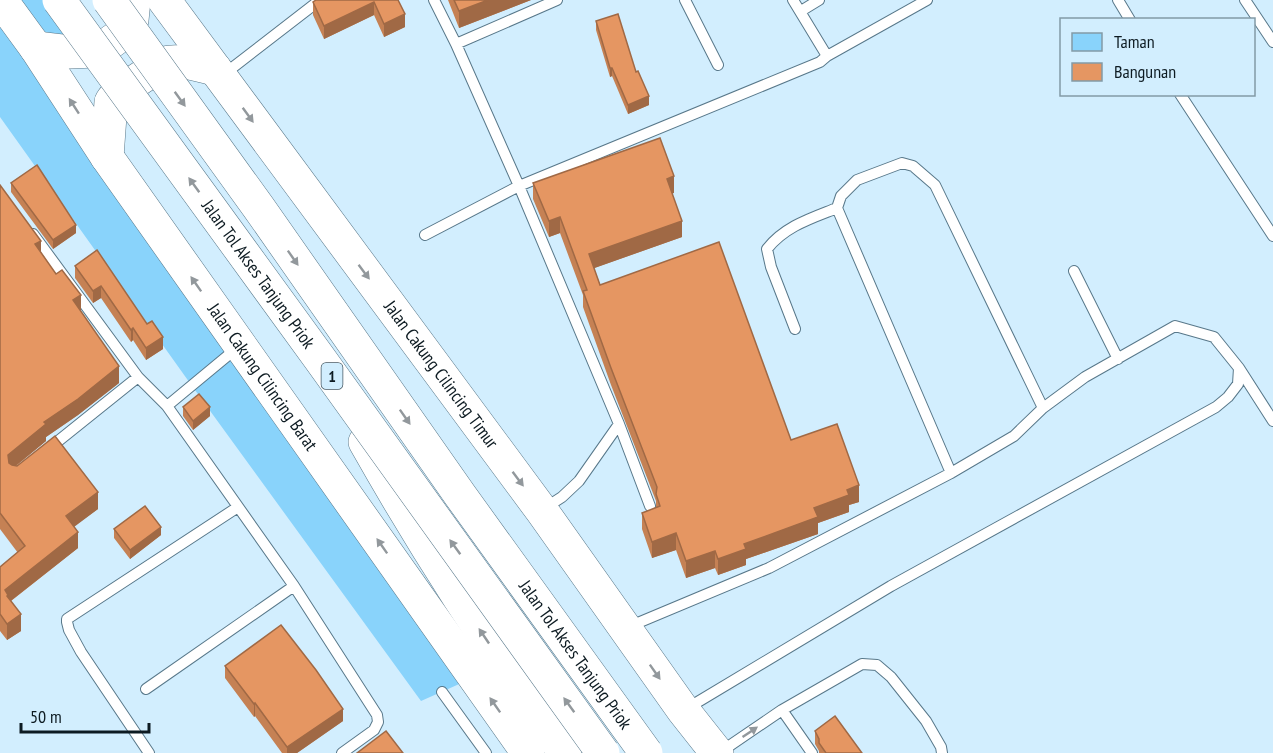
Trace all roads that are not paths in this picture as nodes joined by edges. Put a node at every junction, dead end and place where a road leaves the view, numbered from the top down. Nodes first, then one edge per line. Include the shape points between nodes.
1 (1, 0) edge
2 (59, 0) edge
3 (110, 0) edge
4 (134, 0) edge
5 (164, 0) edge
6 (320, 0) edge
7 (435, 0) edge
8 (558, 0) edge
9 (685, 0) edge
10 (793, 0) edge
11 (819, 0) edge
12 (927, 0) edge
13 (1118, 0) edge
14 (1245, 0) edge
15 (801, 11) junction
16 (1129, 18) edge
17 (1273, 42) edge
18 (456, 44) junction
19 (36, 48) junction
20 (827, 56) junction
21 (718, 65) dead end
22 (218, 73) junction
23 (1181, 96) edge
24 (106, 157) junction
25 (519, 186) junction
26 (837, 208) junction
27 (28, 226) edge
28 (425, 235) dead end
29 (1273, 236) edge
30 (1074, 271) dead end
31 (795, 329) dead end
32 (240, 346) junction
33 (320, 358) junction
34 (1118, 359) junction
35 (1239, 368) junction
36 (138, 377) junction
37 (166, 405) junction
38 (1043, 408) junction
39 (1273, 421) edge
40 (619, 423) junction
41 (41, 454) edge
42 (951, 473) junction
43 (650, 506) dead end
44 (238, 507) junction
45 (542, 511) junction
46 (294, 586) junction
47 (625, 629) junction
48 (146, 688) dead end
49 (442, 692) dead end
50 (782, 710) junction
51 (683, 711) junction
52 (149, 753) edge
53 (342, 753) edge
54 (486, 753) edge
55 (528, 753) edge
56 (565, 753) edge
57 (603, 753) edge
58 (646, 753) edge
59 (718, 753) edge
60 (812, 753) edge
61 (942, 753) edge

1 - 19 highway, Jalan Cakung Cilincing Barat
33 -> 2 highway, Jalan Tol Akses Tanjung Priok / 1, bridge
3 -> 58 highway, Jalan Tol Akses Tanjung Priok / 1, bridge
4 - 19 highway via 129,28 96,51
5 - 22 highway, Jalan Cakung Cilincing Timur
6 - 22 lane
7 - 18 lane
8 - 18 lane
9 - 21 lane
10 - 15 lane
11 - 15 lane
12 - 20 lane
13 - 16 lane
14 - 17 lane
15 - 20 lane
18 - 25 lane
24 -> 19 highway, Jalan Cakung Cilincing Barat
20 - 25 lane
22 - 24 highway via 172,61 118,93 111,102
22 -> 45 highway, Jalan Cakung Cilincing Timur
23 - 29 lane
32 -> 24 highway, Jalan Cakung Cilincing Barat
25 - 28 lane
25 - 40 lane
26 - 31 lane via 794,225 767,249
26 - 38 lane via 841,196 857,180 902,163 913,166 935,185
26 - 42 lane
27 - 36 lane
30 - 34 lane
32 - 37 lane
55 -> 32 highway, Jalan Cakung Cilincing Barat
56 -> 33 highway, bridge via 424,543
57 -> 33 highway, Jalan Tol Akses Tanjung Priok / 1, bridge
34 - 35 lane via 1175,326 1214,337
34 - 38 lane
35 - 39 lane
35 - 51 lane via 1238,384 1216,407 891,586
36 - 37 lane
36 - 41 lane
37 - 44 lane
38 - 42 lane via 1014,436
40 - 43 lane
40 - 45 lane via 579,482
42 - 47 lane via 769,568
44 - 46 lane
44 - 52 lane via 67,619 81,652
45 - 47 highway, Jalan Cakung Cilincing Timur
46 - 48 lane
46 - 53 lane via 377,715 374,730
47 -> 51 highway, Jalan Cakung Cilincing Timur
49 - 54 lane
59 -> 50 lane
50 - 60 lane
50 - 61 lane via 862,664 877,666 891,677 926,722
51 - 59 highway, Jalan Cakung Cilincing Timur

